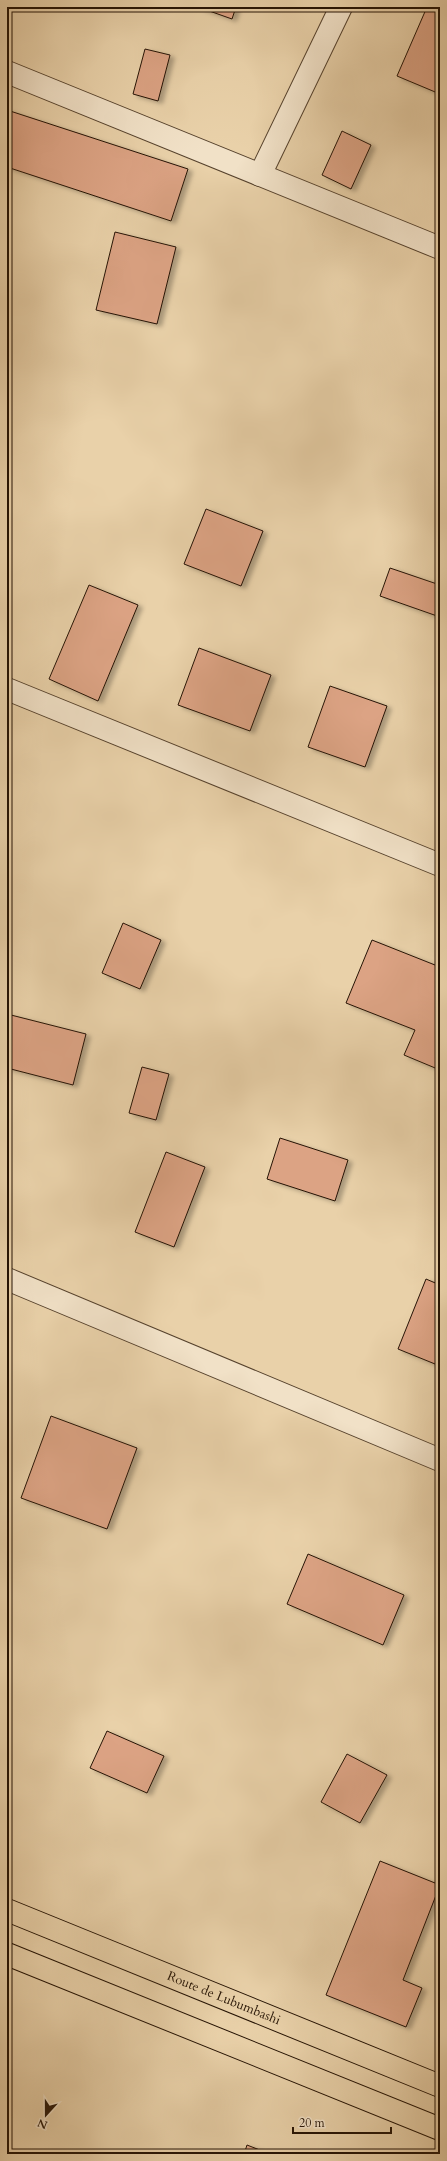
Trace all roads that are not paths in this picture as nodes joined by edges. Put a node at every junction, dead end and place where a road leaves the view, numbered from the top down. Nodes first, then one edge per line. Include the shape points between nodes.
1 (341, 7) edge
2 (7, 72) edge
3 (260, 175) junction
4 (440, 248) edge
5 (7, 689) edge
6 (440, 866) edge
7 (7, 1279) edge
8 (440, 1460) edge
9 (7, 1910) edge
10 (7, 1954) edge
11 (440, 2086) edge
12 (440, 2129) edge

1 - 3 street
2 - 3 street
3 - 4 street
5 - 6 street
7 - 8 street
9 - 11 highway, Route de Lubumbashi
10 - 12 highway

